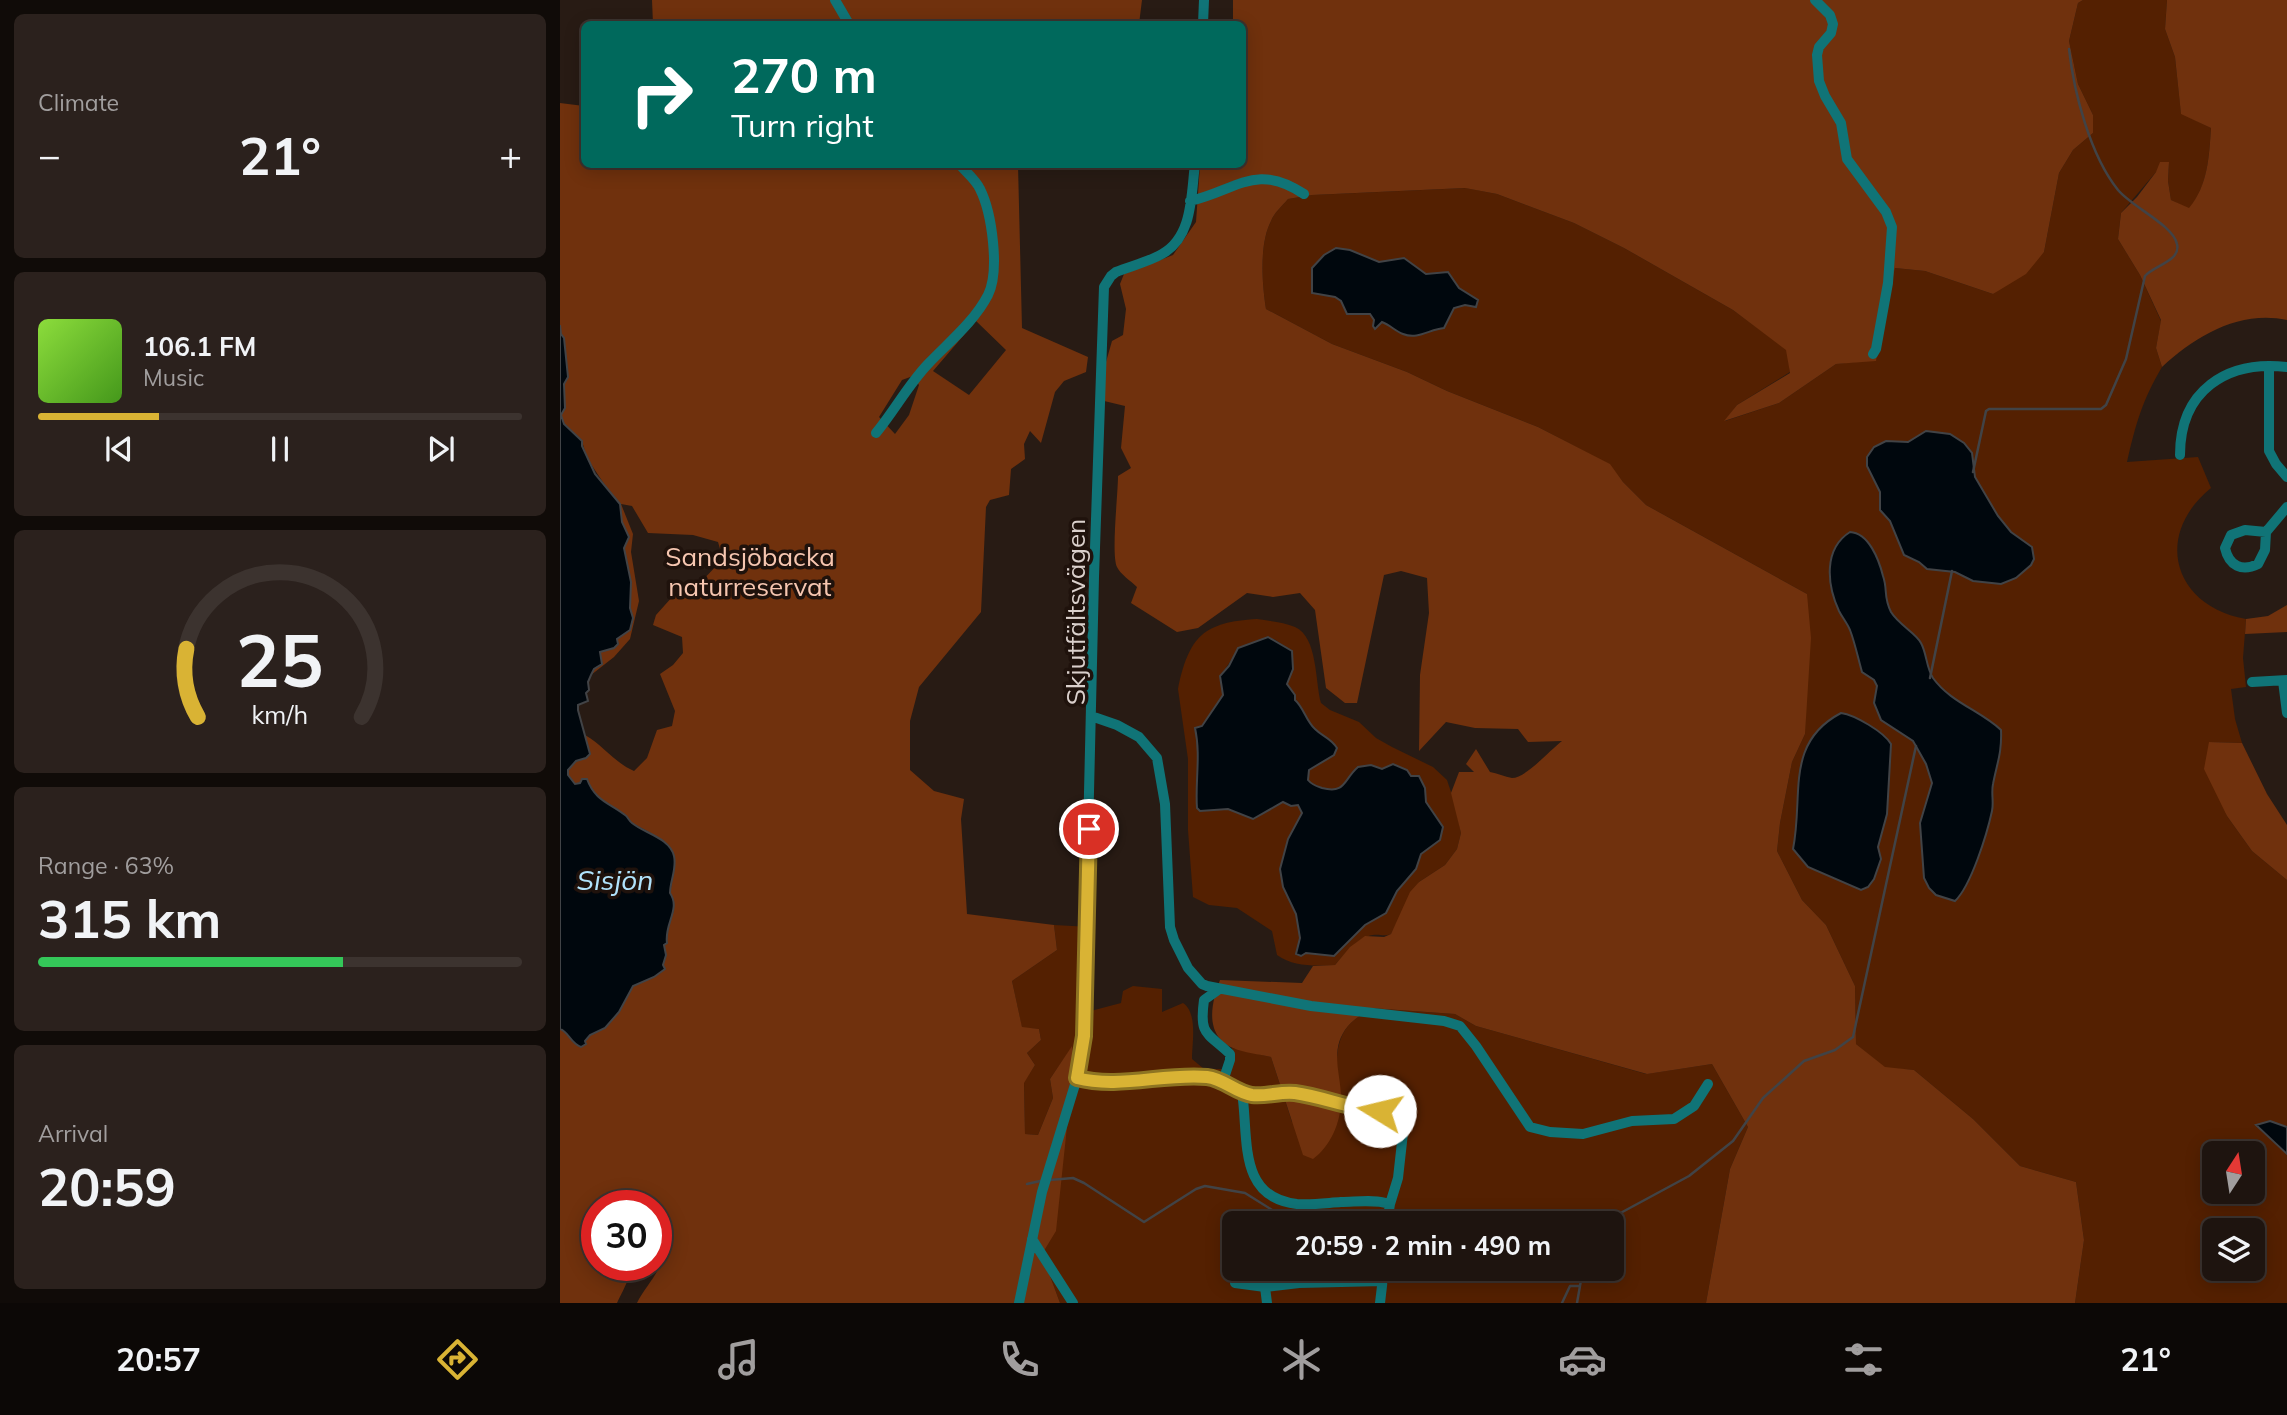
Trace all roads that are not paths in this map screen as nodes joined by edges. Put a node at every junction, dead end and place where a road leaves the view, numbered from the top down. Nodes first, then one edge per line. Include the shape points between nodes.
1 (835, 0) edge
2 (1204, 0) edge
3 (1815, 0) edge
4 (847, 21) edge
5 (1203, 21) edge
6 (963, 168) edge
7 (1194, 168) edge
8 (1304, 194) dead end
9 (1190, 201) junction
10 (1873, 354) dead end
11 (2269, 366) junction
12 (2287, 367) edge
13 (876, 433) dead end
14 (2180, 455) dead end
15 (2287, 477) edge
16 (2287, 507) edge
17 (2266, 533) junction
18 (2285, 681) edge
19 (2252, 682) dead end
20 (2287, 713) edge
21 (1091, 716) junction
22 (1218, 990) junction
23 (1077, 1078) junction
24 (1223, 1080) junction
25 (1708, 1084) dead end
26 (1245, 1093) junction
27 (1390, 1204) junction
28 (1389, 1211) edge
29 (1032, 1239) junction
30 (1382, 1281) joint
31 (1235, 1283) dead end
32 (1265, 1287) junction
33 (1018, 1303) edge
34 (1073, 1303) edge
35 (1267, 1303) edge
36 (1380, 1303) edge

1 - 4 street
2 - 5 street
3 - 10 street via 1833,21 1817,55 1819,81 1841,123 1847,159 1892,227 1888,283
6 - 13 street via 980,187 986,205 993,282 972,318 907,389
7 - 9 street, Skjutfältsvägen
8 - 9 street via 1275,180 1255,178
9 - 21 street, Skjutfältsvägen via 1184,229 1172,247 1116,272 1104,287
11 - 12 street
11 - 14 street via 2230,372 2194,402 2181,429
11 - 15 street via 2269,450
16 - 17 street
17 - 17 street via 2266,550 2258,564 2246,568 2230,562 2225,548 2231,535 2245,530
18 - 19 street
18 - 20 street
21 - 22 street, Skjutfältsvägen via 1139,737 1157,758 1165,804 1170,927 1192,974
21 - 23 street via 1084,1036
22 - 24 street via 1204,1000 1203,1027 1205,1034 1230,1054
22 - 25 street, Skjutfältsvägen via 1460,1026 1530,1127 1550,1132 1589,1133 1632,1121 1674,1119 1694,1106
23 - 24 street via 1094,1082 1182,1076
23 - 29 street
24 - 26 street
26 - 27 street via 1251,1169 1261,1188 1289,1203
26 - 27 street via 1295,1093 1398,1115 1404,1124
27 - 28 street
29 - 33 street
29 - 34 street
30 - 32 street
30 - 36 street
31 - 32 street
32 - 35 street

